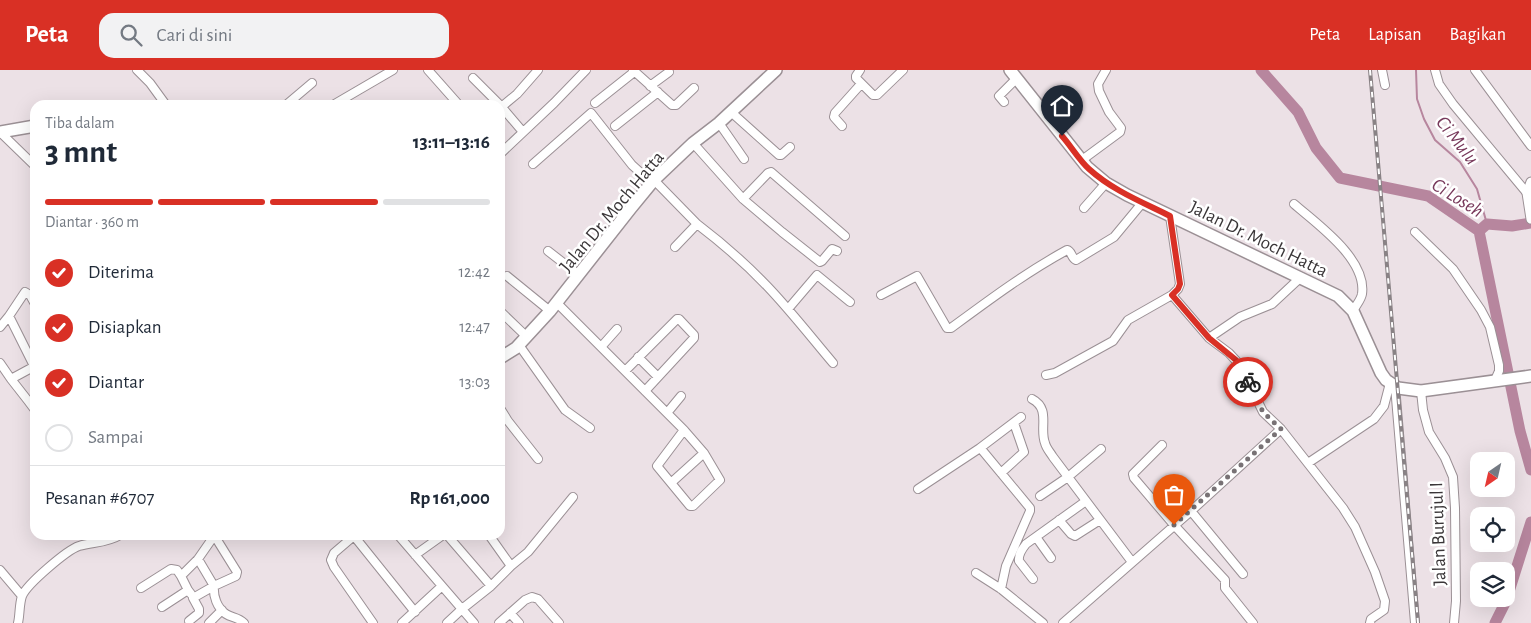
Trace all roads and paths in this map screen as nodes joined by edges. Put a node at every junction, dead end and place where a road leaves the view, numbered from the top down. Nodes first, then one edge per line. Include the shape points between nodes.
1 (137, 70) edge
2 (393, 70) edge
3 (428, 70) edge
4 (538, 70) edge
5 (586, 70) edge
6 (776, 70) edge
7 (860, 70) edge
8 (902, 70) edge
9 (1106, 70) edge
10 (1382, 70) edge
11 (1435, 70) edge
12 (1475, 70) edge
13 (633, 71) edge
14 (669, 72) dead end
15 (1014, 74) edge
16 (473, 78) dead end
17 (312, 83) dead end
18 (861, 84) junction
19 (1384, 85) dead end
20 (650, 86) junction
21 (694, 88) dead end
22 (658, 92) junction
23 (162, 100) edge
24 (292, 100) edge
25 (342, 100) edge
26 (455, 100) edge
27 (494, 100) edge
28 (505, 102) edge
29 (1004, 102) dead end
30 (595, 103) dead end
31 (505, 112) edge
32 (731, 112) junction
33 (719, 123) junction
34 (616, 126) dead end
35 (842, 126) dead end
36 (30, 127) edge
37 (0, 132) edge
38 (523, 132) junction
39 (693, 144) junction
40 (1531, 146) edge
41 (790, 147) dead end
42 (505, 148) edge
43 (744, 159) dead end
44 (1082, 160) junction
45 (30, 161) edge
46 (533, 164) dead end
47 (653, 182) junction
48 (1531, 182) edge
49 (1106, 183) junction
50 (1527, 193) junction
51 (742, 199) junction
52 (1143, 202) junction
53 (1294, 204) dead end
54 (1084, 208) dead end
55 (1170, 216) junction
56 (1530, 216) edge
57 (697, 224) junction
58 (1415, 232) dead end
59 (845, 236) dead end
60 (675, 247) dead end
61 (548, 251) dead end
62 (837, 251) dead end
63 (507, 276) dead end
64 (578, 276) junction
65 (1300, 277) junction
66 (30, 295) edge
67 (881, 295) dead end
68 (1172, 295) junction
69 (850, 302) dead end
70 (554, 307) junction
71 (788, 309) junction
72 (1353, 311) junction
73 (9, 316) junction
74 (505, 318) edge
75 (0, 327) edge
76 (617, 329) dead end
77 (1209, 338) junction
78 (523, 341) junction
79 (601, 347) junction
80 (505, 355) edge
81 (638, 357) junction
82 (30, 358) edge
83 (0, 363) edge
84 (832, 363) dead end
85 (30, 368) edge
86 (624, 371) junction
87 (1046, 375) dead end
88 (1530, 376) edge
89 (658, 377) junction
90 (11, 379) junction
91 (1497, 380) junction
92 (1393, 385) junction
93 (645, 391) junction
94 (1421, 391) junction
95 (681, 396) dead end
96 (30, 399) edge
97 (1032, 399) dead end
98 (666, 413) junction
99 (505, 416) edge
100 (1021, 417) dead end
101 (1014, 423) junction
102 (590, 428) dead end
103 (1281, 429) junction
104 (684, 430) junction
105 (1162, 446) dead end
106 (980, 448) junction
107 (1101, 449) dead end
108 (704, 453) junction
109 (538, 459) dead end
110 (1308, 463) junction
111 (1001, 473) junction
112 (1068, 477) junction
113 (672, 482) junction
114 (918, 489) dead end
115 (573, 496) dead end
116 (1040, 496) dead end
117 (1086, 501) junction
118 (1191, 511) junction
119 (1059, 520) junction
120 (1100, 520) junction
121 (1174, 525) junction
122 (1036, 537) junction
123 (109, 540) edge
124 (211, 540) edge
125 (217, 540) edge
126 (350, 540) edge
127 (358, 540) edge
128 (402, 540) edge
129 (436, 540) edge
130 (450, 540) edge
131 (493, 540) edge
132 (415, 555) junction
133 (1051, 558) dead end
134 (198, 559) junction
135 (1132, 562) junction
136 (511, 566) junction
137 (0, 570) edge
138 (976, 573) dead end
139 (1243, 574) dead end
140 (180, 576) junction
141 (1033, 580) dead end
142 (214, 586) junction
143 (442, 586) junction
144 (491, 586) junction
145 (141, 588) dead end
146 (1001, 588) junction
147 (188, 590) junction
148 (22, 596) junction
149 (194, 598) junction
150 (162, 606) dead end
151 (462, 609) junction
152 (222, 610) junction
153 (414, 612) junction
154 (510, 613) junction
155 (189, 622) edge
156 (372, 622) edge
157 (18, 623) edge
158 (209, 623) edge
159 (244, 623) edge
160 (402, 623) edge
161 (447, 623) edge
162 (474, 623) edge
163 (499, 623) edge
164 (519, 623) edge
165 (559, 623) edge
166 (1043, 623) edge
167 (1063, 623) edge
168 (1253, 623) edge
169 (1370, 623) edge
170 (1415, 623) edge
171 (1454, 623) edge

1 - 23 street
2 - 25 street
3 - 26 street
4 - 28 street
5 - 38 street
6 - 32 highway, Jalan Dr. Moch Hatta
7 - 18 street via 856,76
8 - 18 street via 877,96
9 - 44 street via 1098,84 1109,112 1121,128 1120,132
10 - 19 street
11 - 50 street via 1439,84 1453,104
12 - 40 street
13 - 20 street
13 - 30 street
14 - 20 street
15 - 29 street via 999,96
15 - 44 highway, Jalan Dr. Moch Hatta
16 - 27 street
17 - 24 street
18 - 35 street via 835,113 834,117
20 - 22 street
21 - 22 street via 674,105
22 - 34 street
31 - 38 street
32 - 33 highway, Jalan Dr. Moch Hatta
32 - 41 street via 779,155
33 - 39 highway, Jalan Dr. Moch Hatta
33 - 43 street
36 - 37 highway
37 - 45 street
38 - 42 street
39 - 47 highway, Jalan Dr. Moch Hatta
39 - 51 street
44 - 49 highway, Jalan Dr. Moch Hatta
46 - 47 street via 590,114 632,165
47 - 57 street
47 - 64 highway, Jalan Dr. Moch Hatta
48 - 50 main road
49 - 52 highway, Jalan Dr. Moch Hatta
49 - 54 street
50 - 56 main road
51 - 59 street via 771,172
51 - 62 street via 820,262 832,249
52 - 55 highway, Jalan Dr. Moch Hatta
52 - 67 street via 1112,240 1076,260 1068,250 1058,254 951,328 946,328 917,276
53 - 72 street via 1356,265 1362,293
55 - 65 highway, Jalan Dr. Moch Hatta
55 - 68 street via 1180,284
57 - 60 street
57 - 71 street via 740,259
58 - 91 street via 1453,269 1481,310 1490,328 1499,365
61 - 64 street
63 - 70 street
64 - 70 highway, Jalan Dr. Moch Hatta
65 - 72 highway, Jalan Dr. Moch Hatta via 1338,296
65 - 77 street via 1272,304 1240,317
66 - 73 street via 24,292
68 - 77 street
68 - 87 street via 1128,320 1113,341
69 - 71 street via 817,275
70 - 78 highway, Jalan Dr. Moch Hatta
70 - 79 street
71 - 84 street
72 - 92 highway, Jalan Dr. Moch Hatta via 1381,373
73 - 75 street
73 - 82 street
74 - 78 street
76 - 79 street
77 - 103 street via 1240,365 1260,406
78 - 80 highway, Jalan Dr. Moch Hatta
78 - 102 street via 559,402
79 - 86 street
81 - 86 street
81 - 89 street
81 - 89 street via 678,319 695,337
83 - 90 street
85 - 90 street
86 - 93 street
88 - 91 highway
89 - 93 street
90 - 96 street
91 - 94 highway
92 - 94 highway
92 - 110 street via 1384,406 1374,418
92 - 170 street
93 - 98 street
94 - 171 street, Jalan Burujul I via 1427,426 1453,477
95 - 98 street
97 - 112 street via 1043,413 1044,442
98 - 104 street
99 - 109 street
100 - 101 street
101 - 106 street
101 - 111 street via 1024,452
103 - 110 street
103 - 118 street
104 - 108 street
104 - 113 street via 657,465
105 - 121 street via 1133,476
106 - 111 street
106 - 114 street
107 - 112 street
108 - 113 street
108 - 113 street via 720,480 694,505 690,506
110 - 169 street via 1355,527 1375,572 1385,607
111 - 146 street via 1030,511 1006,566
112 - 116 street
112 - 117 street
115 - 136 street via 528,552
117 - 119 street
117 - 120 street
118 - 121 street
118 - 139 street
119 - 120 street via 1077,536
119 - 122 street
120 - 135 street
121 - 135 street
121 - 168 street via 1225,580 1225,588
122 - 133 street
122 - 141 street via 1022,549 1019,558
123 - 148 street via 72,550 35,580
124 - 134 street
125 - 142 street via 237,572 236,576
126 - 156 street via 334,553 331,560
127 - 153 street
128 - 132 street
129 - 132 street
130 - 144 street
131 - 136 street
132 - 143 street
134 - 140 street
134 - 142 street
135 - 167 street
136 - 144 street
137 - 148 street
138 - 146 street
140 - 145 street via 177,570 171,569
140 - 147 street
142 - 149 street
142 - 152 street via 214,598
143 - 151 street
143 - 153 street
144 - 151 street
146 - 166 street
147 - 149 street
147 - 150 street
148 - 157 street
149 - 155 street via 199,611
151 - 161 street
151 - 162 street
152 - 158 street
152 - 159 street
153 - 160 street
154 - 163 street
154 - 164 street
154 - 165 street via 535,597

